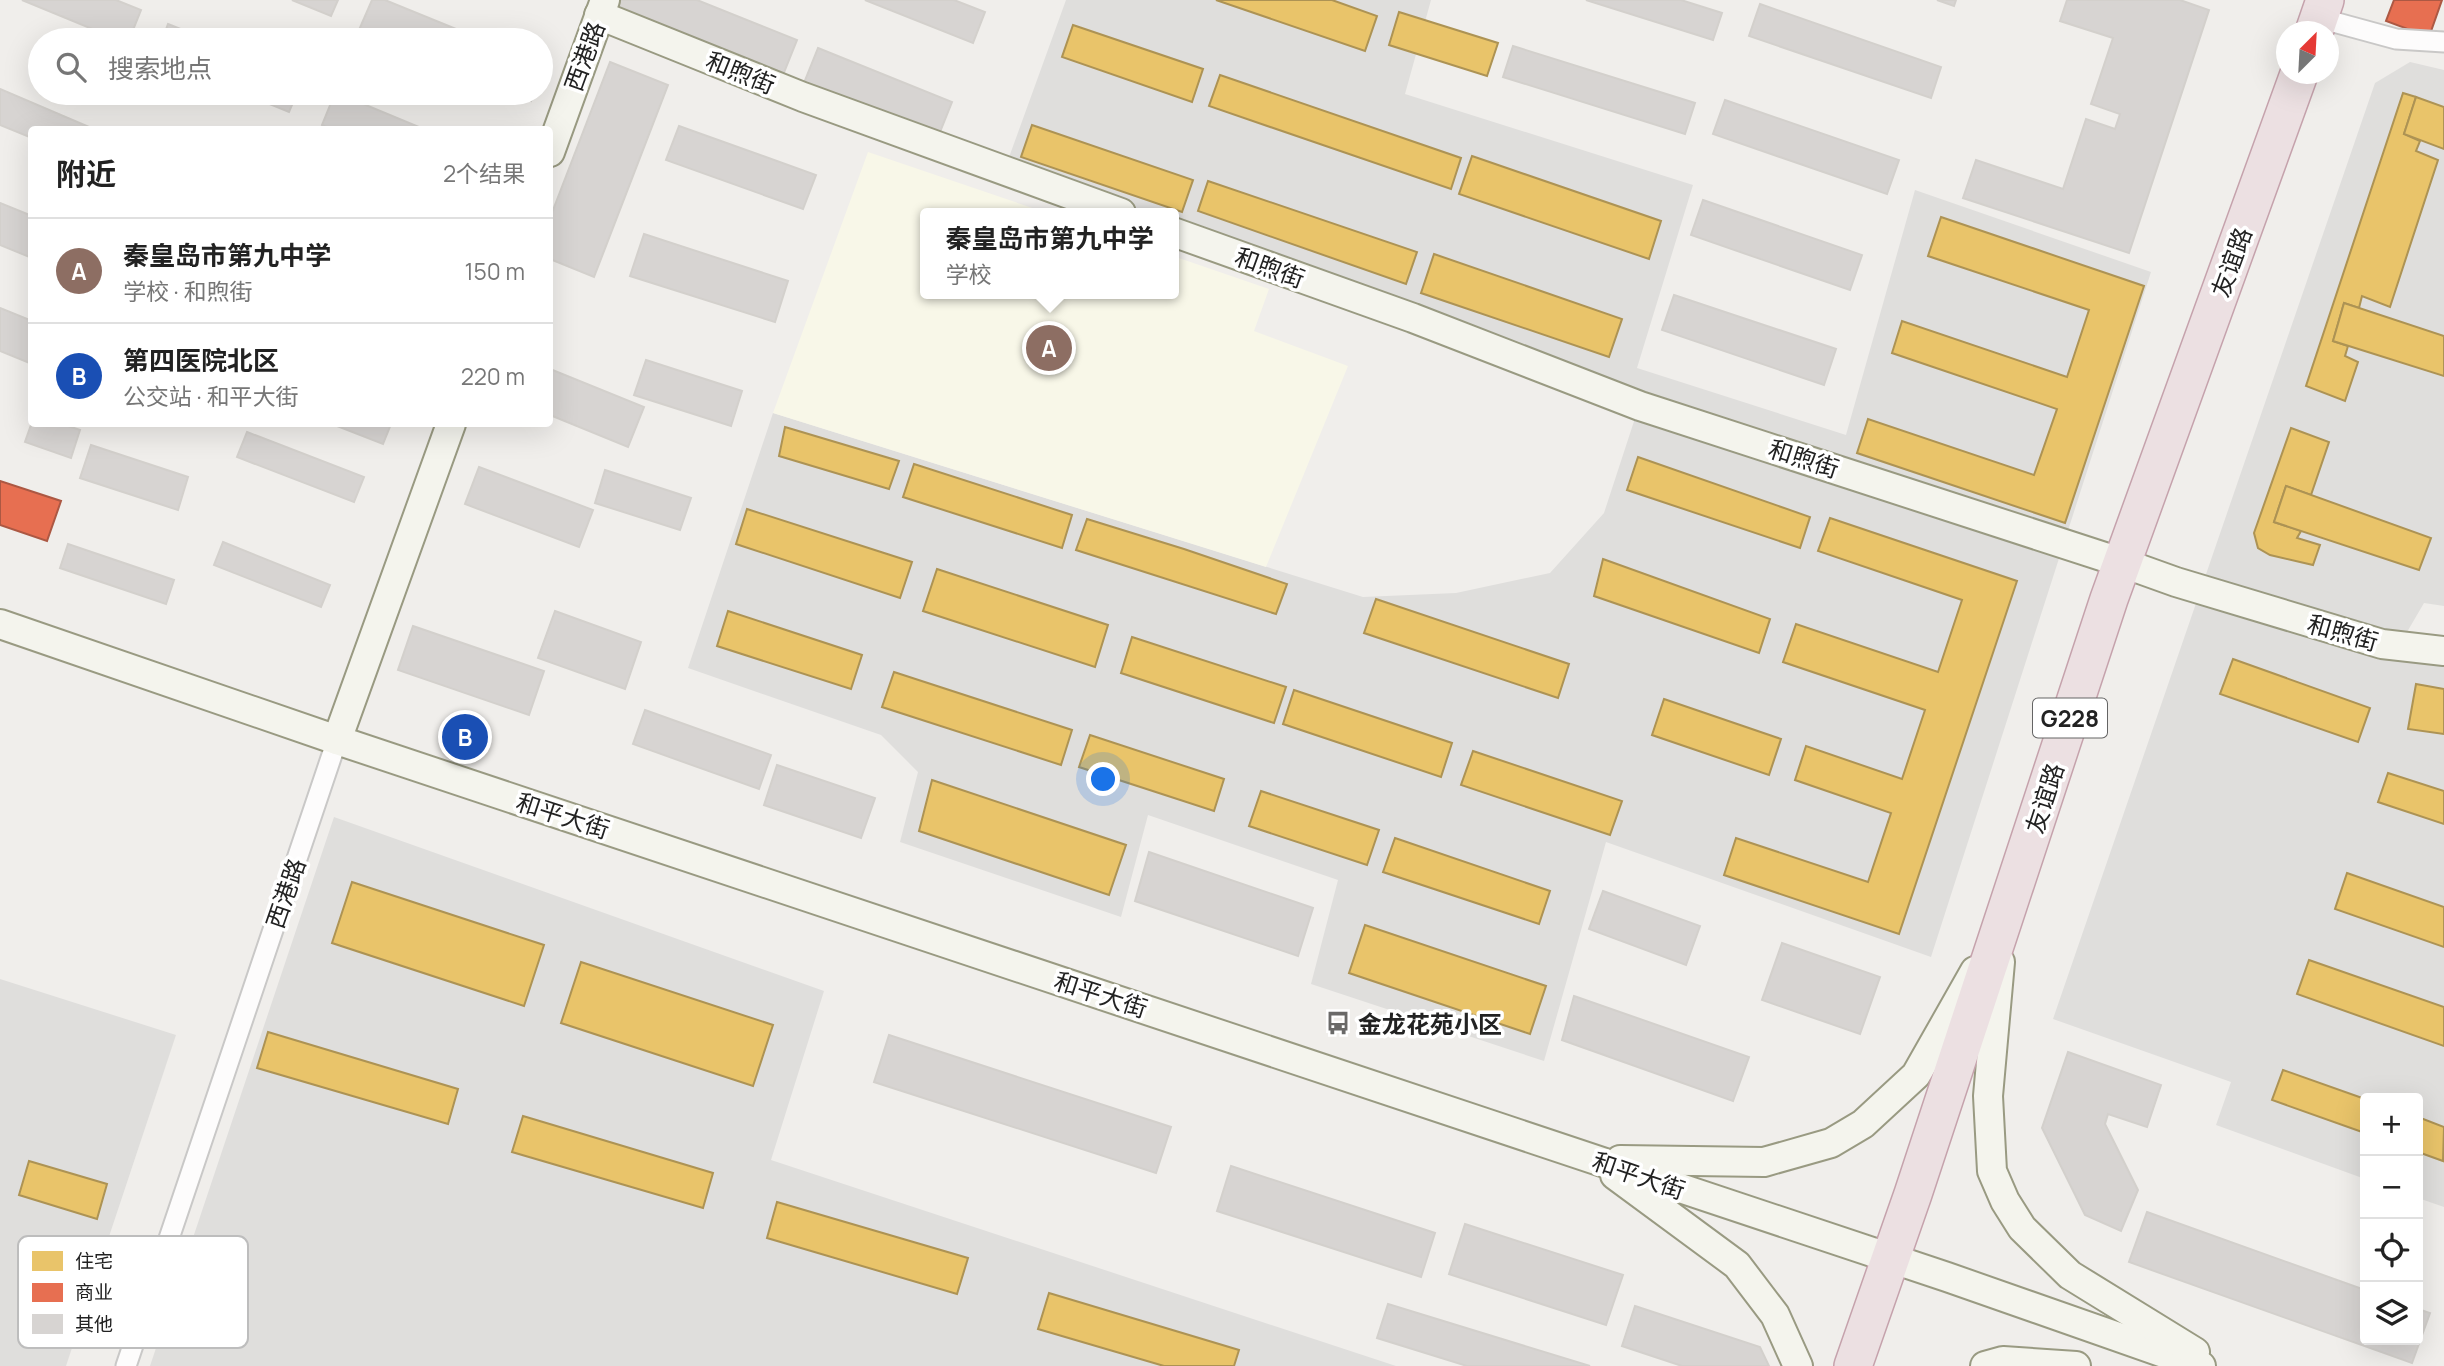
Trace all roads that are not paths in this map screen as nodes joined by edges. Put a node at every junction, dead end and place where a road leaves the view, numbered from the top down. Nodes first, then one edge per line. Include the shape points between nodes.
1 (602, 8) edge
2 (2319, 17) edge
3 (2444, 42) edge
4 (2295, 84) edge
5 (553, 144) edge
6 (1107, 208) edge
7 (1179, 234) edge
8 (450, 427) edge
9 (2123, 563) junction
10 (0, 610) edge
11 (0, 624) edge
12 (0, 639) edge
13 (44, 639) junction
14 (2444, 651) edge
15 (337, 740) junction
16 (2003, 921) junction
17 (1593, 1159) junction
18 (171, 1236) edge
19 (1891, 1260) junction
20 (133, 1348) edge
21 (127, 1366) edge
22 (1798, 1366) edge
23 (1853, 1366) edge
24 (1985, 1366) edge
25 (2076, 1366) edge
26 (2202, 1366) edge
27 (2218, 1366) edge

1 - 5 main road, 西港路
1 - 6 main road, 和煦街 via 803,97
2 - 3 street via 2396,39
4 - 9 highway, 友谊路 / G228
7 - 9 main road, 和煦街 via 1640,406
8 - 15 main road, 西港路
9 - 14 main road, 和煦街 via 2382,644
9 - 16 highway, 友谊路 / G228
10 - 13 main road
11 - 13 main road, 和平大街
12 - 13 main road
13 - 15 main road, 和平大街
15 - 17 main road, 和平大街
15 - 18 street, 西港路
16 - 17 main road via 1916,1075 1863,1124 1831,1143 1765,1162
16 - 19 highway, 友谊路 / G228
16 - 27 main road via 1988,1096 1992,1171 2005,1201 2022,1228 2070,1275
17 - 19 main road, 和平大街
17 - 22 main road via 1737,1265 1775,1315
19 - 23 highway, 友谊路 / G228
19 - 26 main road, 和平大街
20 - 21 street, 西港路
24 - 25 main road via 2003,1361

